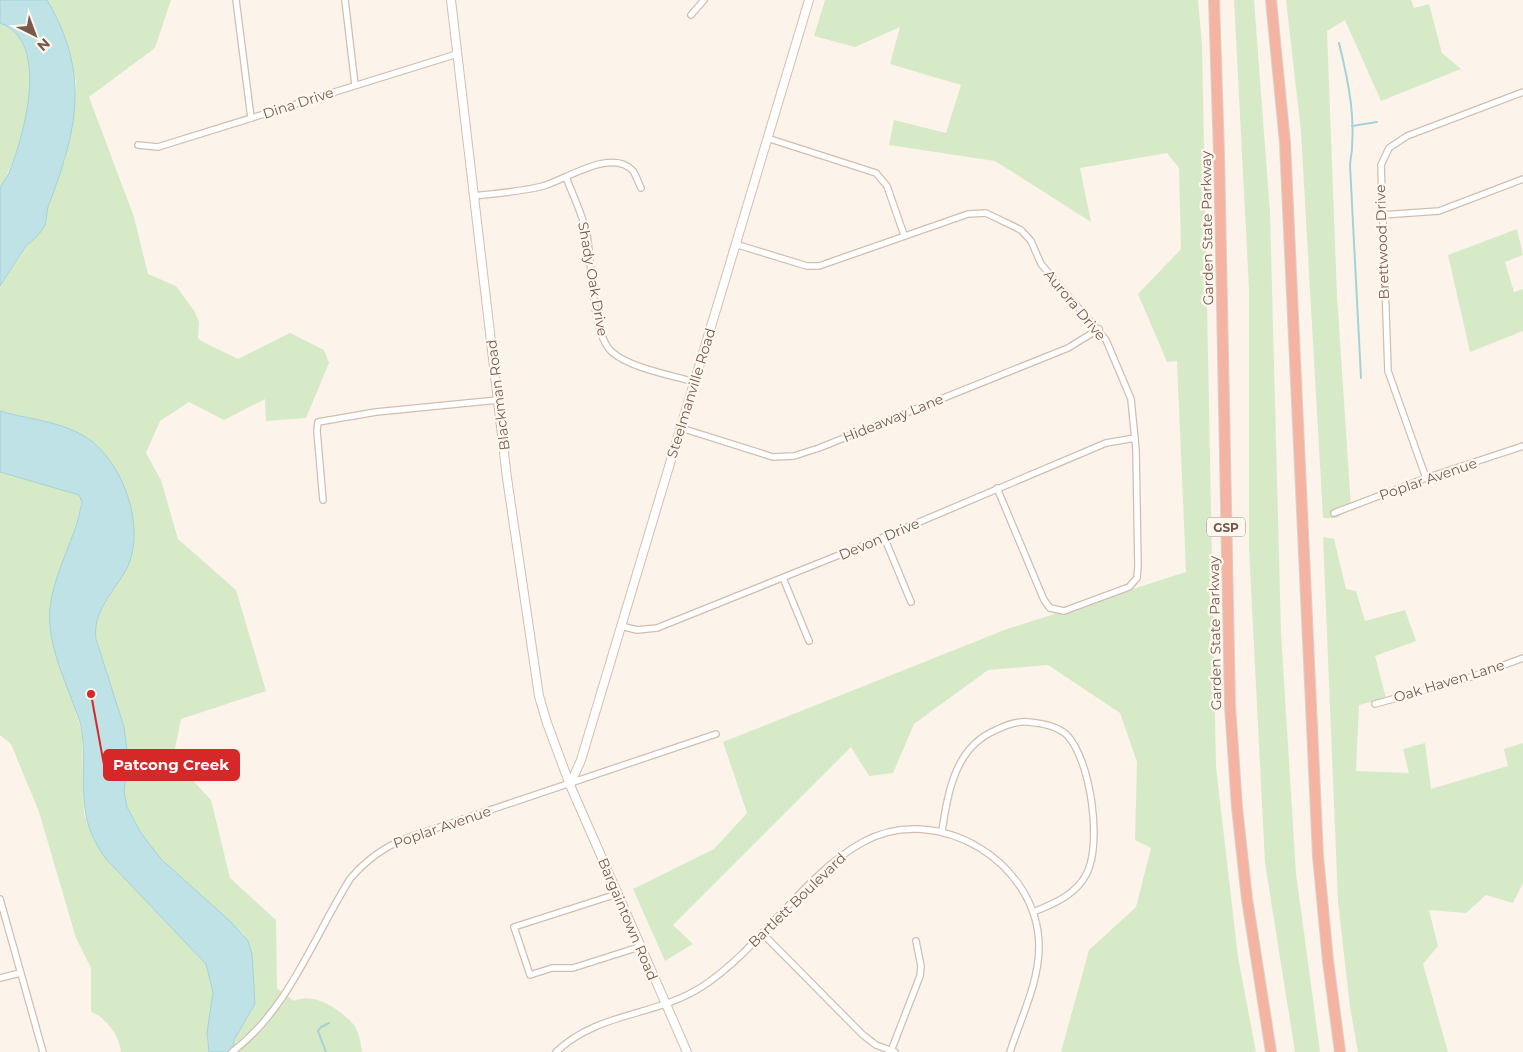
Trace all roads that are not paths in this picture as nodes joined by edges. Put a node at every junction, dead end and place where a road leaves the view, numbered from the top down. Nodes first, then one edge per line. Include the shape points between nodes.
1 (236, 0) edge
2 (345, 0) edge
3 (451, 0) edge
4 (704, 0) edge
5 (808, 0) edge
6 (1214, 0) edge
7 (1271, 0) edge
8 (691, 15) dead end
9 (457, 54) junction
10 (355, 85) junction
11 (1523, 92) edge
12 (251, 118) junction
13 (767, 138) junction
14 (138, 145) dead end
15 (566, 177) junction
16 (1523, 179) edge
17 (641, 188) dead end
18 (474, 196) junction
19 (1381, 215) junction
20 (904, 235) junction
21 (735, 244) junction
22 (1099, 329) junction
23 (694, 382) junction
24 (498, 400) junction
25 (680, 428) junction
26 (1135, 438) junction
27 (1523, 446) edge
28 (1426, 478) junction
29 (997, 488) junction
30 (324, 500) dead end
31 (1334, 513) dead end
32 (884, 537) junction
33 (784, 578) junction
34 (911, 602) dead end
35 (621, 626) junction
36 (809, 641) dead end
37 (1523, 658) edge
38 (1375, 704) dead end
39 (716, 734) dead end
40 (570, 785) junction
41 (942, 832) junction
42 (617, 894) junction
43 (0, 899) edge
44 (1033, 912) junction
45 (762, 933) junction
46 (916, 940) dead end
47 (639, 947) junction
48 (20, 972) junction
49 (0, 978) edge
50 (665, 1004) junction
51 (893, 1051) edge
52 (41, 1052) edge
53 (232, 1052) edge
54 (556, 1052) edge
55 (687, 1052) edge
56 (1010, 1052) edge
57 (1271, 1052) edge
58 (1340, 1052) edge

1 - 12 street
2 - 10 street
3 - 9 main road, Blackman Road
4 - 8 street
5 - 13 main road, Steelmanville Road
6 - 57 highway, Garden State Parkway / GSP via 1220,154 1230,706 1248,909
7 - 58 highway via 1285,143 1318,856
9 - 10 street, Dina Drive
9 - 18 main road, Blackman Road
10 - 12 street, Dina Drive
11 - 19 street, Brettwood Drive via 1396,141 1380,165
12 - 14 street, Dina Drive via 158,147
13 - 20 street via 876,173 887,186
13 - 21 main road, Steelmanville Road
15 - 17 street via 594,165 615,162 632,170
15 - 18 street via 536,188
15 - 23 street, Shady Oak Drive via 586,233 598,325 606,345 630,362
16 - 19 street via 1439,211
18 - 24 main road, Blackman Road
19 - 28 street, Brettwood Drive via 1388,372
20 - 21 street, Aurora Drive via 819,266 807,266
20 - 22 street, Aurora Drive via 968,214 986,213 1021,230 1031,242 1041,264
21 - 23 main road, Steelmanville Road
22 - 25 street, Hideaway Lane via 1061,351 794,456 773,457
22 - 26 street, Aurora Drive via 1130,399
23 - 25 main road, Steelmanville Road
24 - 30 street via 376,412 318,422
24 - 40 main road, Blackman Road via 536,683 546,723
25 - 35 main road, Steelmanville Road
26 - 29 street, Devon Drive via 1106,443
26 - 29 street, Aurora Drive via 1136,581 1129,587 1064,611 1050,608 1044,600
27 - 28 street, Poplar Avenue
28 - 31 street, Poplar Avenue
29 - 32 street, Devon Drive
32 - 33 street, Devon Drive
32 - 34 street
33 - 35 street, Devon Drive via 657,628 637,630
33 - 36 street
35 - 40 main road, Steelmanville Road via 581,760
37 - 38 street, Oak Haven Lane via 1471,677
39 - 40 street, Poplar Avenue
40 - 42 main road, Bargaintown Road
40 - 53 street, Poplar Avenue via 407,838 373,856 350,879 283,997 251,1036
41 - 44 street, Bartlett Boulevard via 959,836 992,856 1015,879
41 - 44 street via 958,765 978,740 1003,726 1022,722 1052,726 1066,734 1080,756 1088,784 1094,845 1091,863 1068,895
41 - 45 street, Bartlett Boulevard via 901,831 864,841 833,863
42 - 47 main road, Bargaintown Road
42 - 47 street via 514,927 530,975 552,968 574,968
43 - 48 street
44 - 56 street, Bartlett Boulevard via 1039,944 1038,967
45 - 50 street, Bartlett Boulevard via 721,973 688,995
45 - 51 street via 863,1035 876,1045
46 - 51 street via 920,976
47 - 50 main road, Bargaintown Road
48 - 49 street
48 - 52 street
50 - 54 street, Bartlett Boulevard via 594,1026 576,1035
50 - 55 main road, Bargaintown Road

